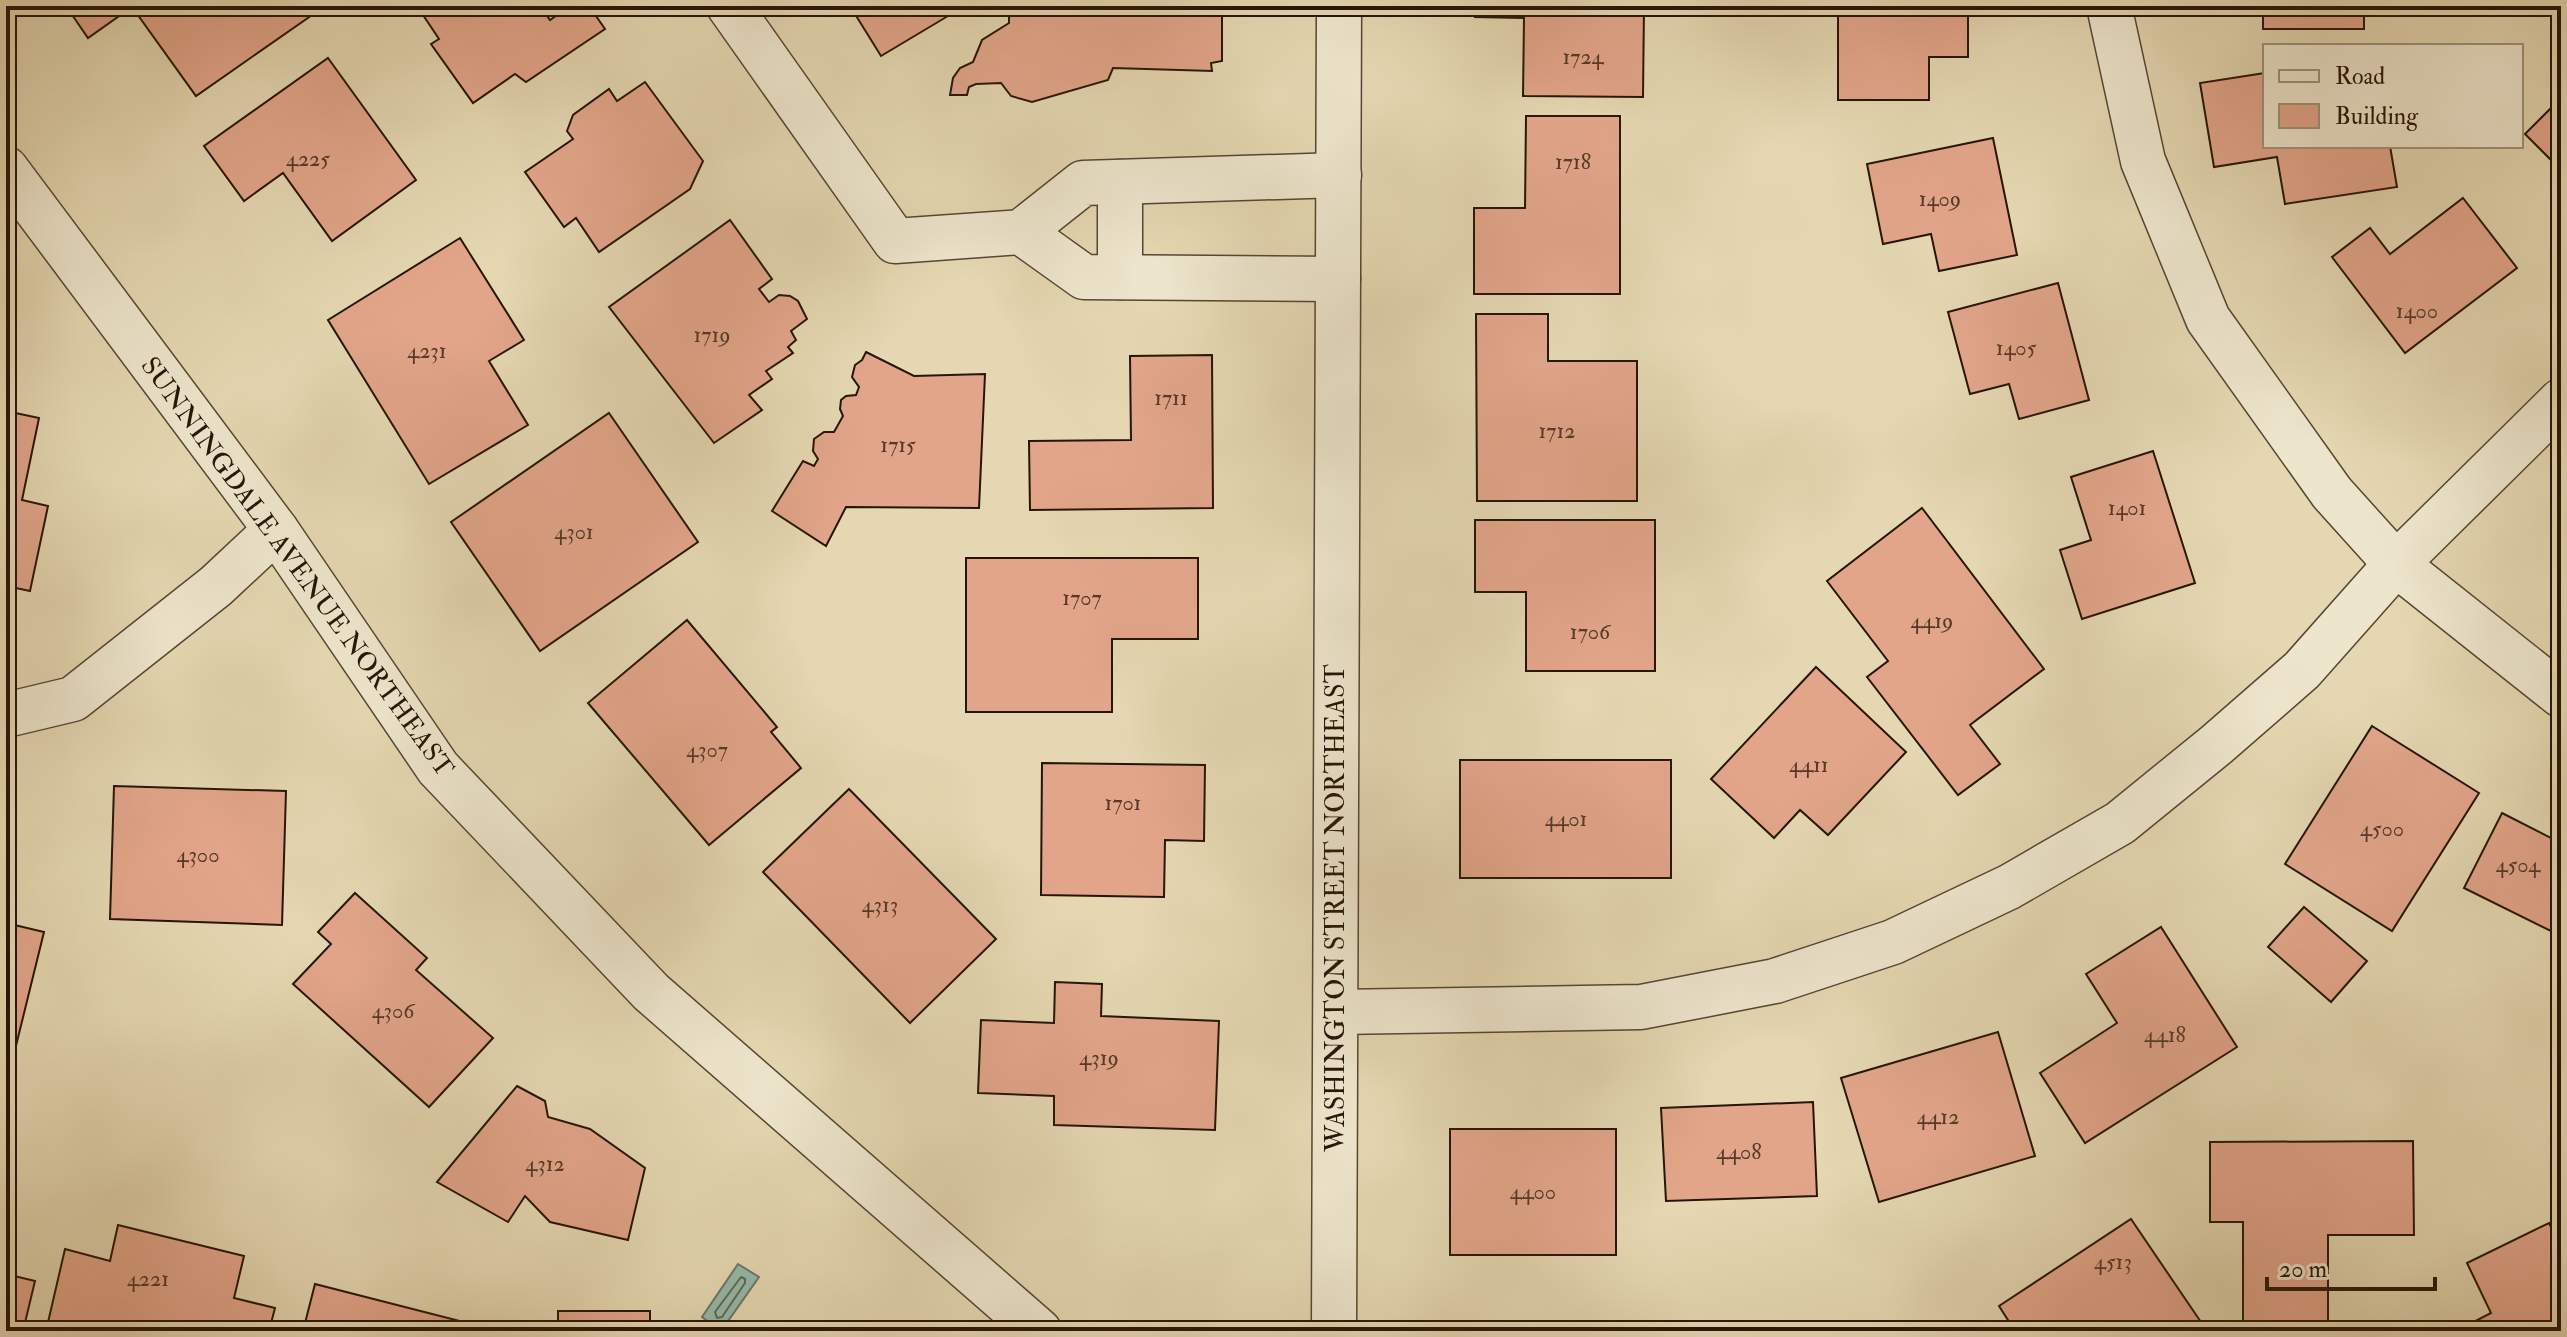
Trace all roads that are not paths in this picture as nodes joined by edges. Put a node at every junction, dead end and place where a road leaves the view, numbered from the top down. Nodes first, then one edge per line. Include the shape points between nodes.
1 (729, 6) edge
2 (1339, 6) edge
3 (2109, 6) edge
4 (6, 169) edge
5 (1339, 175) junction
6 (1120, 182) junction
7 (1021, 232) junction
8 (1120, 277) junction
9 (1338, 279) junction
10 (2561, 401) edge
11 (276, 530) junction
12 (2396, 564) junction
13 (2561, 695) edge
14 (6, 715) edge
15 (1336, 1012) junction
16 (1039, 1331) edge
17 (1334, 1331) edge

1 - 7 street via 895,241
2 - 5 street, WASHINGTON STREET NORTHEAST
3 - 12 street via 2143,161 2208,319 2332,493
4 - 11 street, SUNNINGDALE AVENUE NORTHEAST
5 - 6 street
5 - 9 street, WASHINGTON STREET NORTHEAST
6 - 7 street via 1083,183
6 - 8 street
7 - 8 street via 1084,277
8 - 9 street
9 - 15 street, WASHINGTON STREET NORTHEAST
10 - 12 street
11 - 14 street via 216,586 73,699
11 - 16 street, SUNNINGDALE AVENUE NORTHEAST via 438,768 629,969
12 - 13 street
12 - 15 street via 2302,670 2120,823 2009,887 1893,942 1775,981 1641,1007
15 - 17 street, WASHINGTON STREET NORTHEAST

